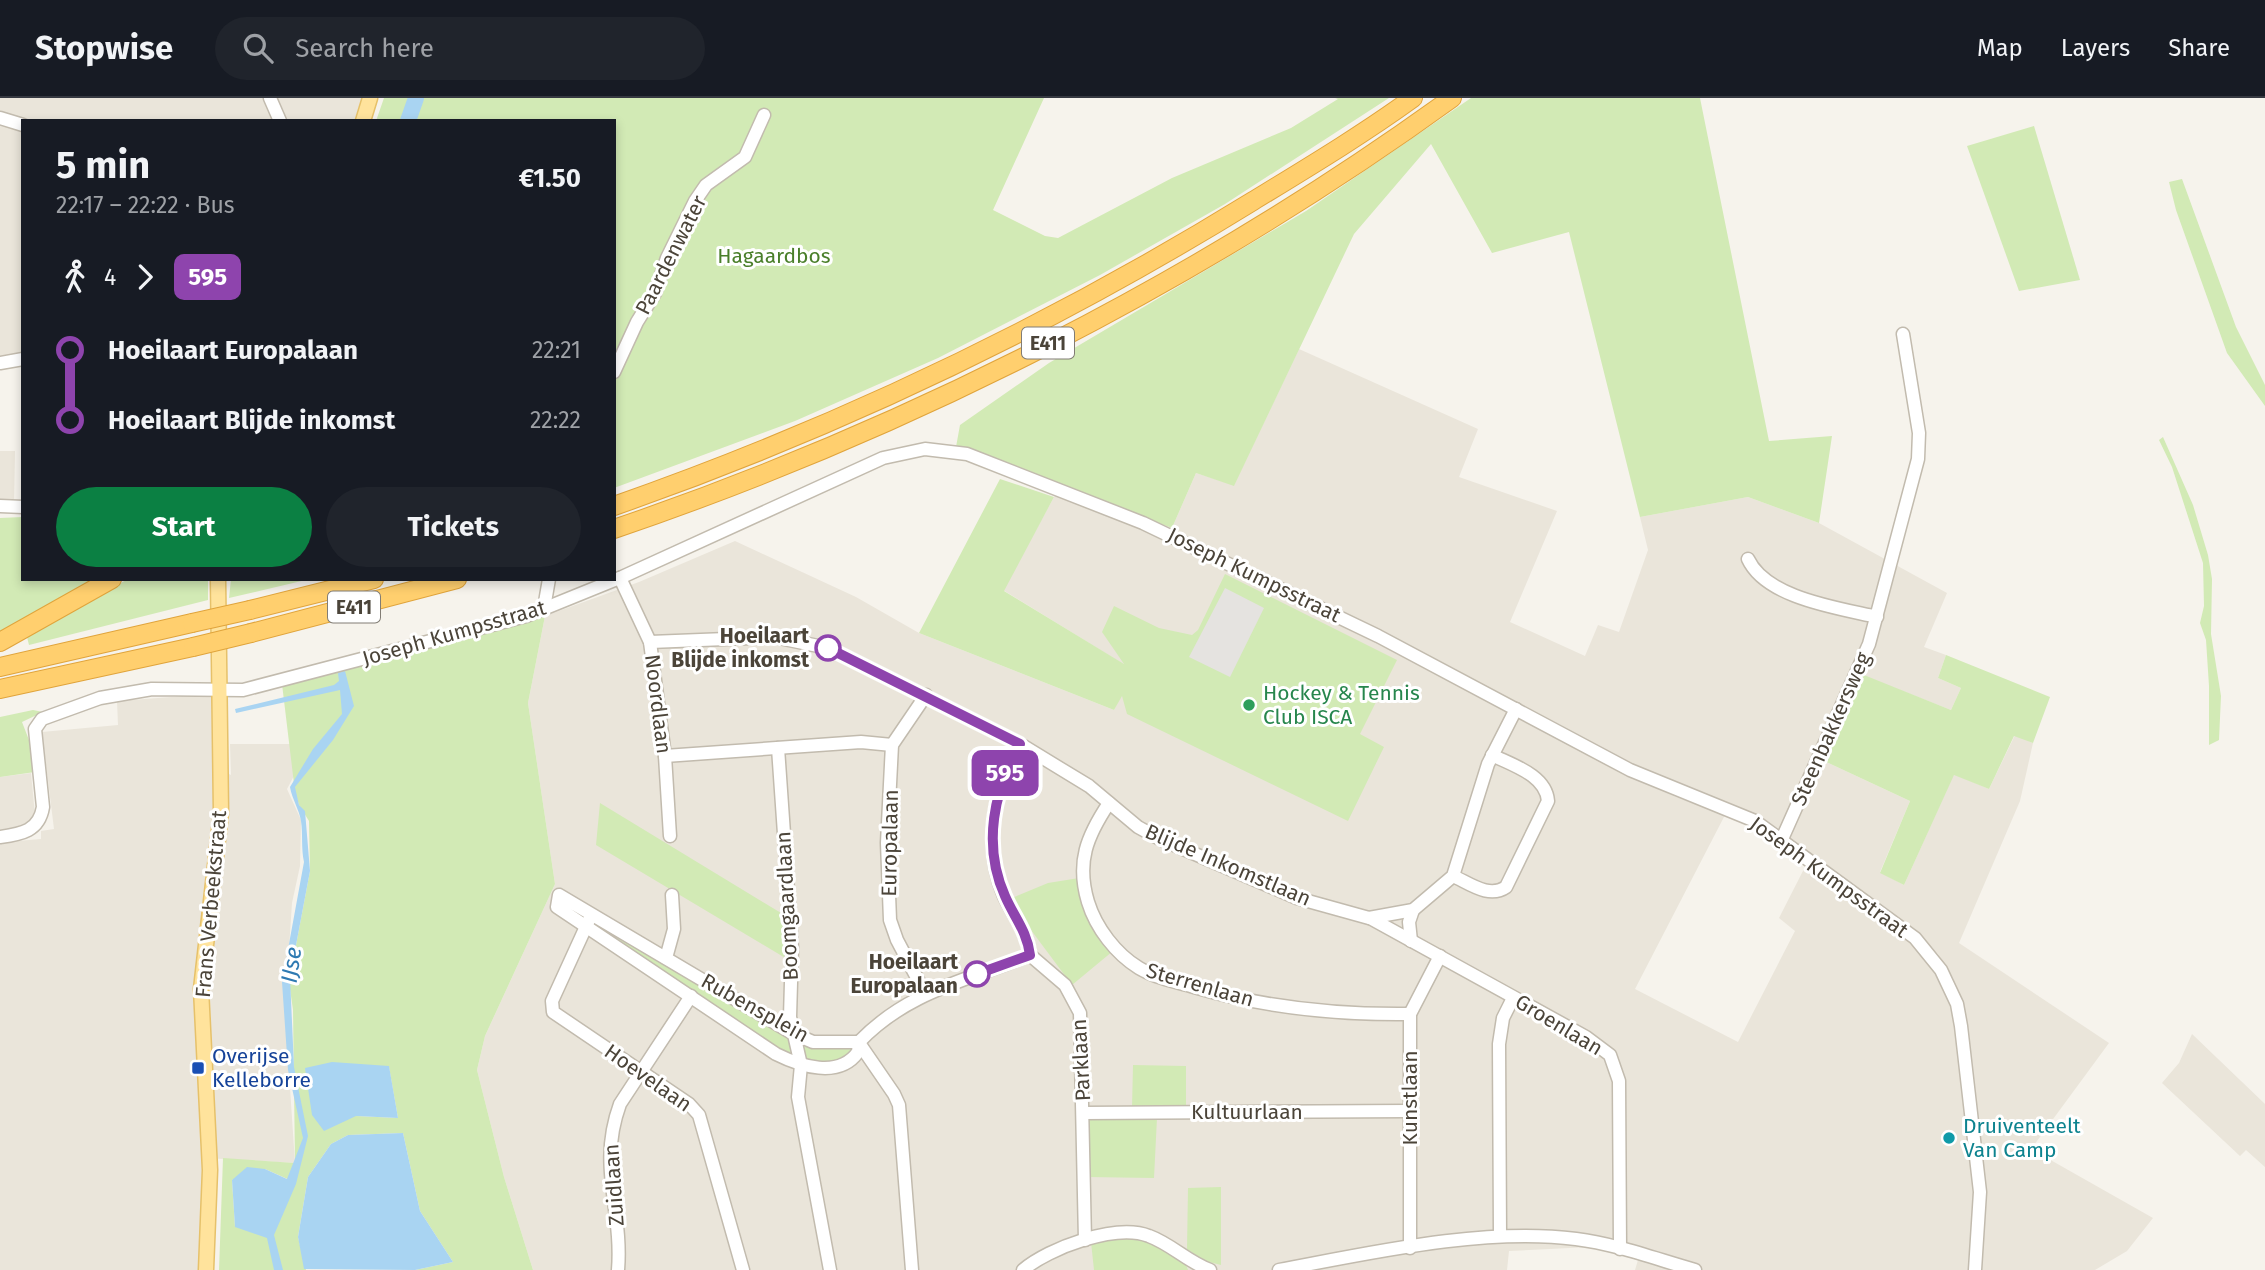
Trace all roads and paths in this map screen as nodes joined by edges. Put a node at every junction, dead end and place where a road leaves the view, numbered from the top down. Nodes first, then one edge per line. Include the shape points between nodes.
1 (270, 98) edge
2 (370, 98) edge
3 (1413, 98) edge
4 (1452, 98) edge
5 (764, 116) dead end
6 (0, 118) edge
7 (279, 119) edge
8 (364, 119) edge
9 (21, 124) edge
10 (1903, 334) dead end
11 (21, 359) edge
12 (0, 363) edge
13 (616, 368) edge
14 (616, 505) edge
15 (0, 506) edge
16 (21, 507) edge
17 (616, 528) edge
18 (1748, 559) dead end
19 (620, 578) junction
20 (616, 580) edge
21 (109, 581) edge
22 (218, 581) edge
23 (366, 581) edge
24 (449, 581) edge
25 (549, 581) edge
26 (612, 581) edge
27 (544, 608) junction
28 (1877, 617) junction
29 (0, 642) edge
30 (650, 642) junction
31 (0, 667) edge
32 (0, 689) edge
33 (220, 690) junction
34 (926, 695) junction
35 (1516, 709) junction
36 (1020, 744) junction
37 (891, 745) junction
38 (778, 748) junction
39 (1492, 755) junction
40 (665, 756) junction
41 (1109, 803) junction
42 (670, 836) dead end
43 (0, 837) edge
44 (1782, 839) junction
45 (1453, 876) junction
46 (672, 895) dead end
47 (1413, 909) junction
48 (593, 914) junction
49 (1369, 918) junction
50 (585, 926) junction
51 (1411, 941) junction
52 (1030, 955) junction
53 (1440, 956) junction
54 (666, 958) junction
55 (925, 993) junction
56 (691, 996) junction
57 (1513, 998) junction
58 (1410, 1014) junction
59 (792, 1033) junction
60 (859, 1042) junction
61 (801, 1065) junction
62 (640, 1072) junction
63 (1410, 1111) junction
64 (1084, 1113) junction
65 (1500, 1236) junction
66 (1085, 1240) junction
67 (1410, 1248) junction
68 (1620, 1249) junction
69 (206, 1270) edge
70 (618, 1270) edge
71 (743, 1270) edge
72 (830, 1270) edge
73 (912, 1270) edge
74 (1023, 1270) edge
75 (1208, 1270) edge
76 (1279, 1270) edge
77 (1695, 1270) edge
78 (1975, 1270) edge

1 - 7 street
2 - 8 main road
3 - 14 highway, E411 via 1205,231 989,348 751,455
4 - 17 highway, E411 via 1324,185 1079,327 870,428
5 - 13 street, Paardenwater via 745,157 712,179 695,201
6 - 9 street
10 - 28 street, Steenbakkersweg via 1919,446
11 - 12 street
15 - 16 street
18 - 28 street via 1770,586
19 - 20 street, Joseph Kumpsstraat
19 - 30 street, Noordlaan
19 - 35 street, Joseph Kumpsstraat via 883,458 925,449 949,450 1185,541
21 - 29 highway
22 - 33 main road, Frans Verbeekstraat
23 - 31 highway, E411, bridge
24 - 32 highway, E411, bridge via 193,647
25 - 27 street
26 - 27 street, Joseph Kumpsstraat
27 - 33 street, Joseph Kumpsstraat via 445,639 243,690
28 - 44 street, Steenbakkersweg via 1839,717
30 - 34 street, Blijde Inkomstlaan via 801,640
30 - 40 street, Noordlaan
33 - 43 street, Joseph Kumpsstraat via 121,693 36,724 41,819 34,828
33 - 69 main road, Frans Verbeekstraat via 220,822 201,989 210,1170
34 - 36 street, Blijde Inkomstlaan
34 - 37 street
35 - 39 street
35 - 44 street, Joseph Kumpsstraat via 1657,782 1755,821
36 - 41 street, Blijde Inkomstlaan
36 - 52 street via 1000,784 993,852 1004,895 1028,936
37 - 38 street via 861,742
37 - 55 street, Europalaan via 888,900 897,940
38 - 40 street
38 - 59 street, Boomgaardlaan via 792,948
39 - 45 street
39 - 45 street via 1539,780 1548,801 1506,887 1490,892
40 - 42 street, Noordlaan
41 - 49 street, Blijde Inkomstlaan via 1158,838 1297,898
41 - 58 street, Sterrenlaan via 1084,846 1084,886 1100,928 1138,967 1232,998 1281,1007
44 - 78 street, Joseph Kumpsstraat via 1914,938 1950,986 1961,1026 1977,1153 1980,1192
45 - 47 street, Blijde Inkomstlaan
46 - 54 street via 674,929
47 - 49 street, Blijde Inkomstlaan
47 - 51 street
48 - 50 street, Hoevelaan
48 - 50 street, Rubensplein via 562,896 556,898 557,906
48 - 54 street, Rubensplein
49 - 51 street, Groenlaan
50 - 56 street, Rubensplein
50 - 62 street, Hoevelaan via 552,1001 553,1012
51 - 53 street, Groenlaan
52 - 55 street
52 - 64 street, Parklaan via 1065,985 1080,1013
53 - 57 street, Groenlaan
53 - 58 street, Kunstlaan
54 - 59 street, Rubensplein
55 - 60 street via 881,1020
56 - 61 street, Rubensplein via 776,1054
56 - 62 street, Zuidlaan
57 - 65 street via 1500,1031
57 - 68 street, Groenlaan via 1600,1045 1616,1067
58 - 63 street, Kunstlaan
59 - 60 street, Rubensplein via 813,1042
59 - 61 street, Boomgaardlaan
60 - 61 street, Rubensplein via 858,1052 846,1063
60 - 73 street via 899,1105
61 - 72 street, Boomgaardlaan via 798,1097
62 - 70 street, Zuidlaan via 621,1104 610,1139
62 - 71 street, Hoevelaan via 699,1115
63 - 64 street, Kultuurlaan
63 - 67 street, Kunstlaan
64 - 66 street, Parklaan
65 - 67 street
65 - 68 street via 1573,1238
66 - 74 street
66 - 75 street via 1138,1232
67 - 76 street
68 - 77 street

